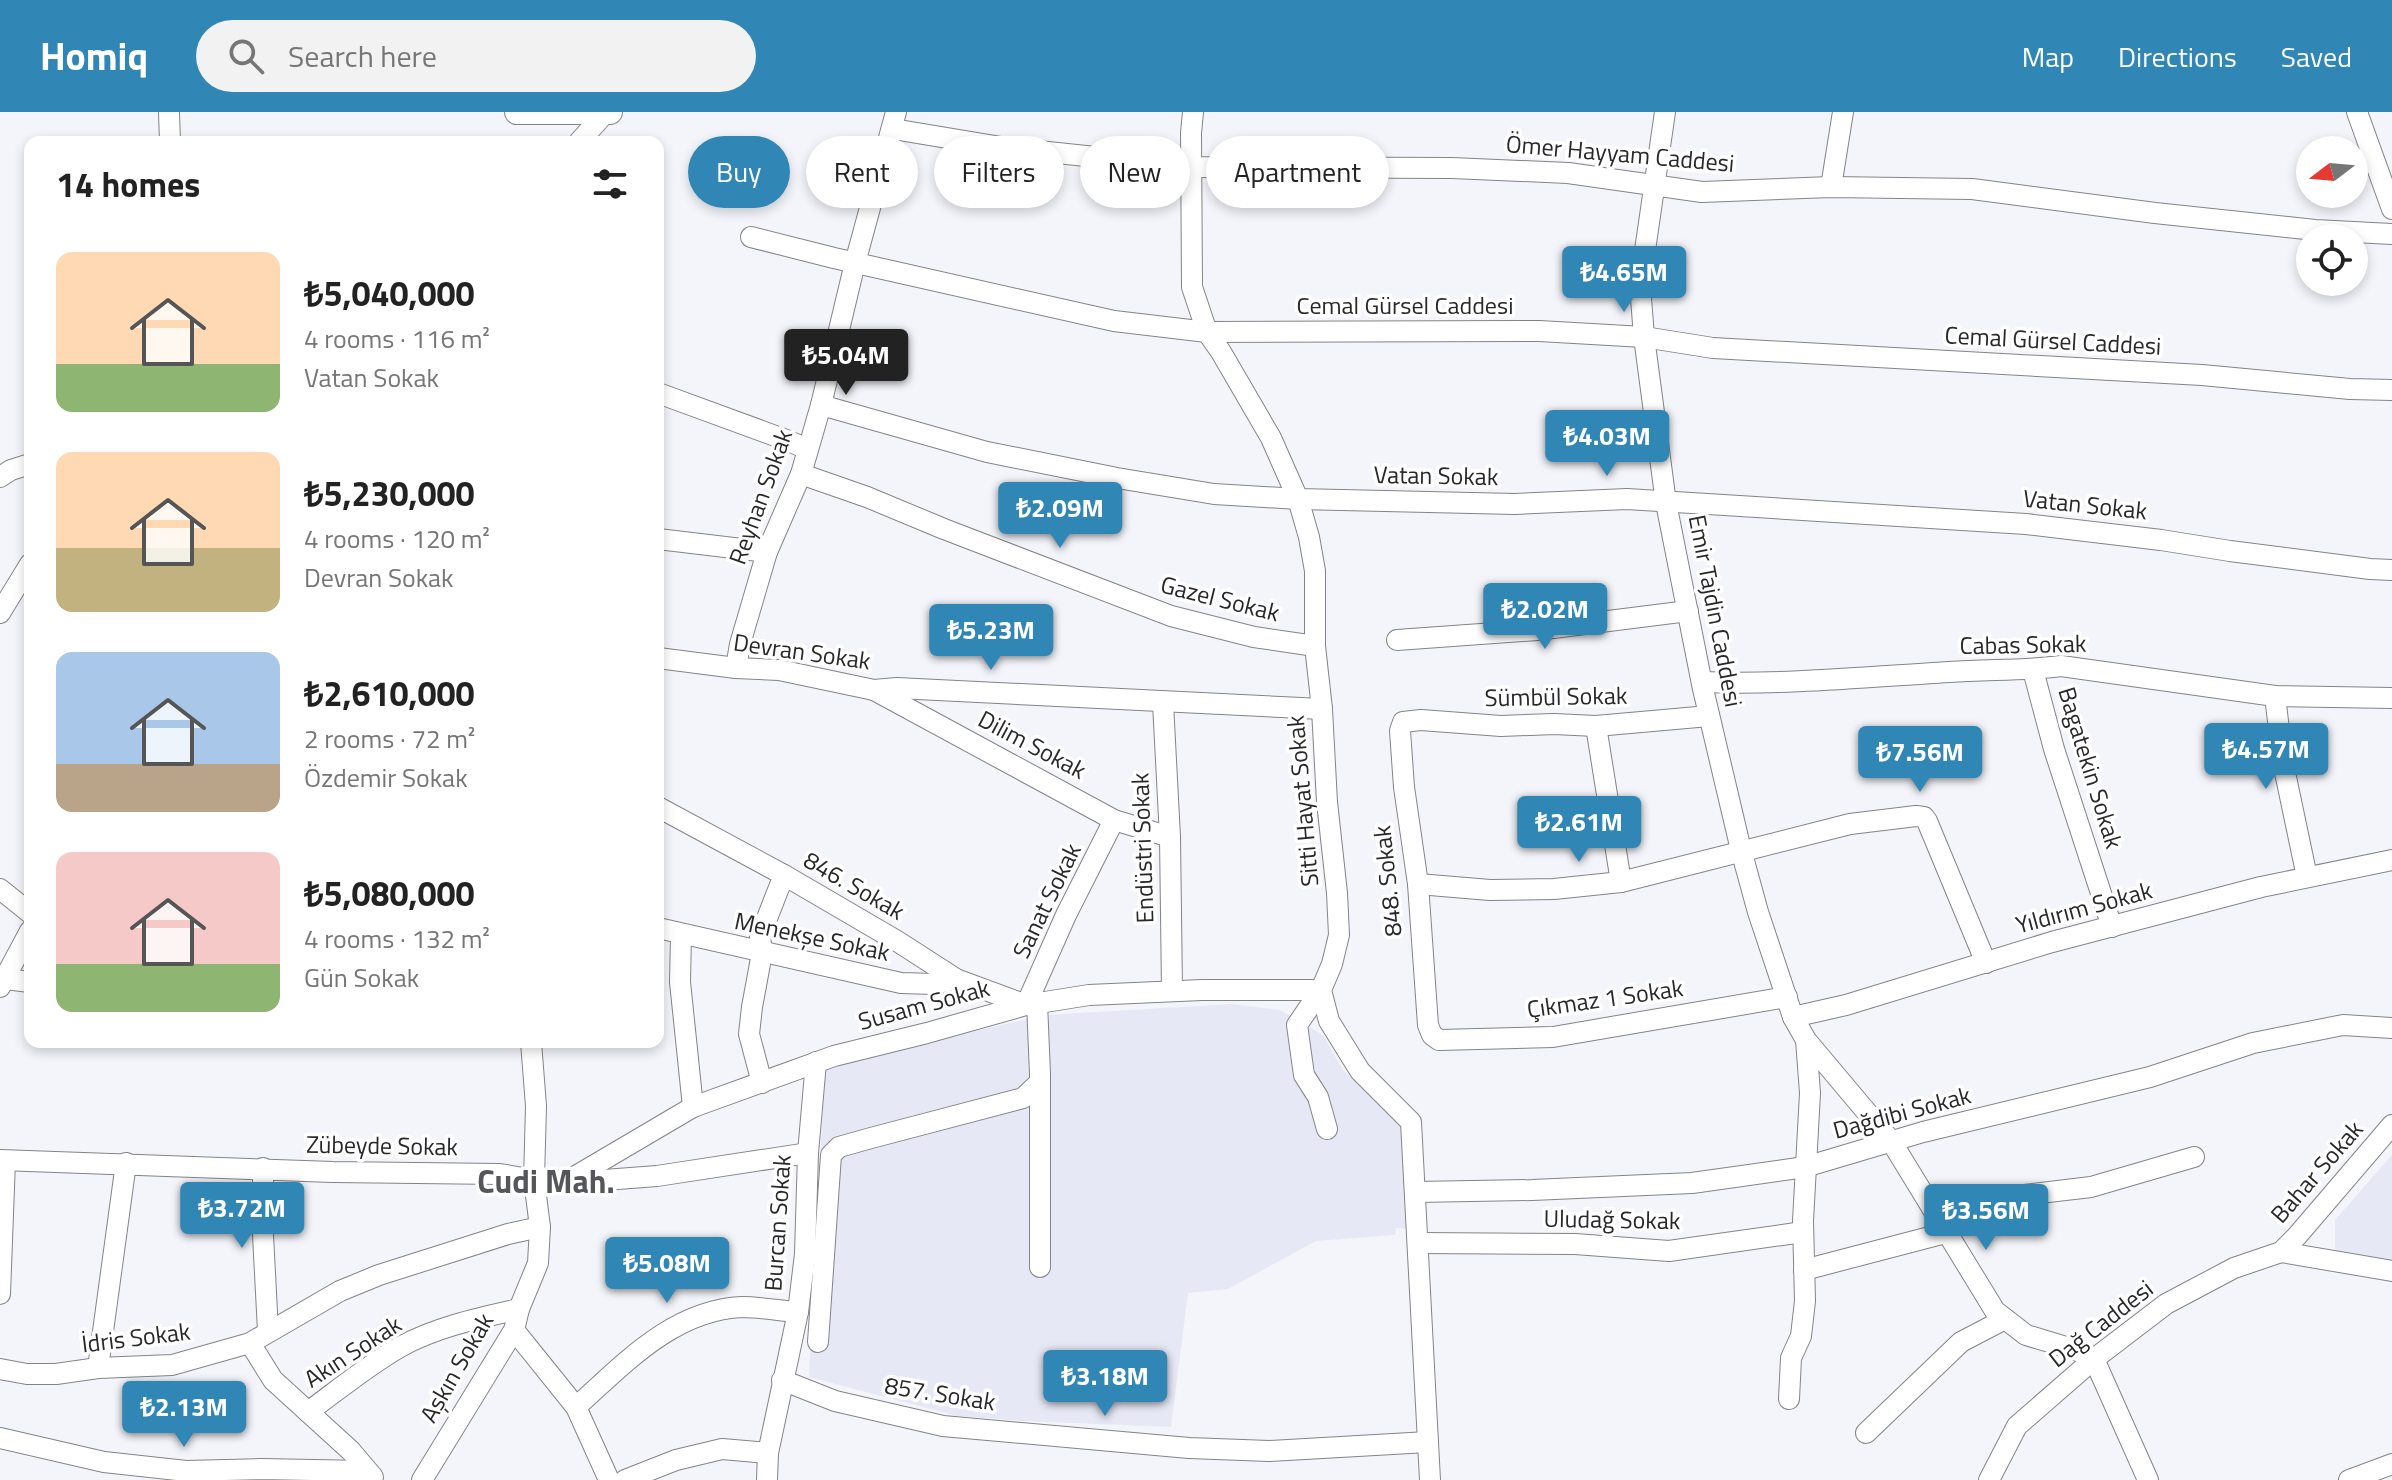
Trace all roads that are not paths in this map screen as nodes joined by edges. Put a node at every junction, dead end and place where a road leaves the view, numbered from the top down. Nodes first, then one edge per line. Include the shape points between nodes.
1 (169, 112) edge
2 (517, 112) edge
3 (607, 112) edge
4 (1193, 112) edge
5 (1665, 112) edge
6 (1843, 112) edge
7 (2357, 112) edge
8 (894, 120) edge
9 (170, 136) edge
10 (585, 136) edge
11 (1080, 155) edge
12 (1190, 167) junction
13 (1654, 184) junction
14 (1831, 187) junction
15 (2392, 209) edge
16 (2392, 234) edge
17 (751, 237) dead end
18 (855, 263) junction
19 (1207, 332) junction
20 (1644, 337) junction
21 (2392, 390) edge
22 (664, 395) edge
23 (821, 405) junction
24 (807, 449) junction
25 (24, 466) edge
26 (801, 474) junction
27 (0, 477) edge
28 (1298, 499) junction
29 (1666, 503) junction
30 (664, 540) edge
31 (767, 552) junction
32 (2392, 570) edge
33 (24, 574) edge
34 (1688, 611) junction
35 (0, 613) edge
36 (1397, 640) dead end
37 (1315, 646) junction
38 (664, 659) edge
39 (736, 668) junction
40 (2033, 670) junction
41 (1702, 682) junction
42 (874, 690) junction
43 (2275, 696) junction
44 (2392, 698) edge
45 (1163, 703) junction
46 (1322, 709) junction
47 (1709, 716) junction
48 (1403, 722) joint
49 (1596, 726) junction
50 (664, 810) edge
51 (1114, 820) junction
52 (1170, 837) junction
53 (1741, 850) junction
54 (2392, 860) edge
55 (784, 875) junction
56 (2307, 877) junction
57 (1621, 882) junction
58 (1418, 884) junction
59 (0, 889) edge
60 (24, 908) edge
61 (2112, 927) junction
62 (664, 930) edge
63 (681, 935) junction
64 (24, 943) edge
65 (762, 953) junction
66 (1986, 963) junction
67 (956, 979) junction
68 (24, 982) edge
69 (3, 983) edge
70 (1321, 990) junction
71 (1172, 991) junction
72 (1787, 997) junction
73 (1031, 1004) junction
74 (1793, 1017) junction
75 (2392, 1028) edge
76 (1432, 1035) joint
77 (1806, 1040) junction
78 (531, 1048) edge
79 (816, 1062) junction
80 (1040, 1082) junction
81 (762, 1083) junction
82 (693, 1107) junction
83 (2392, 1125) edge
84 (1327, 1129) dead end
85 (1891, 1141) junction
86 (808, 1153) junction
87 (2194, 1157) dead end
88 (2, 1161) edge
89 (126, 1163) junction
90 (1805, 1167) junction
91 (263, 1168) junction
92 (534, 1180) junction
93 (569, 1181) junction
94 (1416, 1192) junction
95 (1934, 1210) junction
96 (540, 1227) junction
97 (1803, 1232) junction
98 (1949, 1232) junction
99 (1418, 1243) junction
100 (2281, 1252) junction
101 (1040, 1267) dead end
102 (1804, 1270) junction
103 (2392, 1271) edge
104 (0, 1294) edge
105 (519, 1309) junction
106 (798, 1312) junction
107 (2005, 1319) junction
108 (514, 1330) junction
109 (268, 1331) junction
110 (818, 1342) dead end
111 (250, 1343) junction
112 (2094, 1359) junction
113 (98, 1368) junction
114 (0, 1369) edge
115 (782, 1380) junction
116 (1789, 1399) dead end
117 (576, 1407) junction
118 (308, 1412) junction
119 (1866, 1433) dead end
120 (0, 1438) edge
121 (1428, 1442) junction
122 (768, 1453) junction
123 (2392, 1464) edge
124 (654, 1474) edge
125 (371, 1476) edge
126 (422, 1480) edge
127 (609, 1480) edge
128 (625, 1480) edge
129 (767, 1480) edge
130 (1430, 1480) edge
131 (1989, 1480) edge
132 (2148, 1480) edge
133 (2349, 1480) edge

1 - 9 street
2 - 3 main road
3 - 10 street
4 - 12 street, Sitti Hayat Sokak
5 - 13 street, Emir Tajdin Caddesi
6 - 14 street
7 - 15 street
8 - 11 street, Ömer Hayyam Caddesi via 1001,147
8 - 18 street, Reyhan Sokak
12 - 13 street, Ömer Hayyam Caddesi via 1452,168 1568,173
12 - 19 street, Sitti Hayat Sokak via 1192,287
13 - 14 street, Ömer Hayyam Caddesi via 1702,192
13 - 20 street, Emir Tajdin Caddesi via 1640,285
14 - 16 street, Ömer Hayyam Caddesi via 1972,189 2315,230
17 - 18 street, Cemal Gürsel Caddesi
18 - 19 street, Cemal Gürsel Caddesi via 1114,321
18 - 23 street, Reyhan Sokak
19 - 20 street, Cemal Gürsel Caddesi via 1539,331
19 - 28 street, Sitti Hayat Sokak via 1271,438
20 - 21 street, Cemal Gürsel Caddesi via 1713,348
20 - 29 street, Emir Tajdin Caddesi
22 - 24 street
23 - 24 street, Reyhan Sokak
23 - 28 street, Vatan Sokak via 987,452 1117,478 1214,494
24 - 26 street, Reyhan Sokak
25 - 27 street
26 - 31 street, Reyhan Sokak
26 - 37 street, Gazel Sokak via 1171,616
28 - 29 street, Vatan Sokak
28 - 37 street, Sitti Hayat Sokak via 1315,571
29 - 32 street, Vatan Sokak via 2026,524
29 - 34 street, Emir Tajdin Caddesi
30 - 31 street
31 - 39 street, Reyhan Sokak
33 - 35 street
34 - 36 street
34 - 41 street, Emir Tajdin Caddesi
37 - 46 street, Sitti Hayat Sokak
38 - 39 street, Devran Sokak
39 - 42 street, Devran Sokak via 779,670
40 - 41 street, Cabas Sokak via 1778,684
40 - 43 street, Cabas Sokak via 2061,666
40 - 61 street, Bagatekin Sokak
41 - 47 street, Emir Tajdin Caddesi
42 - 45 street, Devran Sokak
42 - 51 street, Dilim Sokak
43 - 44 street, Cabas Sokak
43 - 56 street
45 - 46 street, Devran Sokak
45 - 52 street, Endüstri Sokak
46 - 70 street, Sitti Hayat Sokak via 1339,935
47 - 49 street, Sümbül Sokak
47 - 53 street, Emir Tajdin Caddesi
48 - 49 street, Sümbül Sokak
48 - 58 street, 848. Sokak via 1404,787
49 - 57 street
50 - 55 street, 846. Sokak
51 - 52 street, Dilim Sokak
51 - 73 street, Sanat Sokak via 1066,915
52 - 71 street, Endüstri Sokak
53 - 57 street
53 - 66 street via 1850,824 1924,817
53 - 72 street, Emir Tajdin Caddesi
54 - 56 street, Yıldırım Sokak
55 - 65 street via 760,936
55 - 67 street, 846. Sokak
56 - 61 street, Yıldırım Sokak
57 - 58 street via 1490,890
58 - 76 street, 848. Sokak via 1425,1003
59 - 60 street
61 - 66 street, Yıldırım Sokak
62 - 63 street, Menekşe Sokak
63 - 65 street, Menekşe Sokak
63 - 82 street via 680,982
64 - 69 street
65 - 67 street, Menekşe Sokak via 901,983
65 - 81 street via 749,1034
66 - 74 street, Yıldırım Sokak
67 - 73 street, 846. Sokak
68 - 69 street
70 - 71 street, Susam Sokak
70 - 84 street, Sitti Hayat Sokak via 1297,1025 1304,1075 1318,1097
70 - 94 street via 1329,1021 1360,1071 1411,1122
71 - 73 street, Susam Sokak
72 - 74 street, Emir Tajdin Caddesi
72 - 76 street, Çıkmaz 1 Sokak via 1553,1037 1439,1040
73 - 79 street, Susam Sokak
73 - 80 street
74 - 77 street, Emir Tajdin Caddesi
75 - 85 street, Dağdibi Sokak via 2343,1025 2253,1043 2150,1077
77 - 85 street
77 - 90 street via 1810,1093
78 - 92 street, Aşkın Sokak
79 - 81 street, Susam Sokak
79 - 86 street, Burcan Sokak
80 - 101 street
80 - 110 street via 1023,1098 839,1147 831,1155
81 - 82 street, Susam Sokak
82 - 93 street, Susam Sokak
83 - 100 street, Bahar Sokak
85 - 90 street, Dağdibi Sokak
85 - 95 street
86 - 93 street, Zübeyde Sokak via 657,1176
86 - 106 street, Burcan Sokak
87 - 95 street via 2091,1187
88 - 89 street, Zübeyde Sokak
88 - 104 street
89 - 91 street, Zübeyde Sokak
89 - 113 street
90 - 94 street, Dağdibi Sokak via 1692,1183
90 - 97 street
91 - 92 street, Zübeyde Sokak via 500,1174
91 - 109 street
92 - 93 street, Zübeyde Sokak
92 - 96 street, Aşkın Sokak
94 - 99 street
95 - 98 street
96 - 105 street, Aşkın Sokak via 538,1263
96 - 109 street, İdris Sokak via 379,1275
97 - 99 street, Uludağ Sokak via 1669,1251 1575,1244
97 - 102 street
98 - 102 street
98 - 107 street via 1995,1311
99 - 121 street
100 - 103 street
100 - 112 street, Dağ Caddesi via 2234,1268 2166,1304
102 - 116 street via 1801,1336 1791,1358
105 - 108 street, Aşkın Sokak
105 - 118 street, Akın Sokak via 454,1325 403,1346
106 - 115 street, Burcan Sokak
106 - 117 street via 742,1307 670,1327
107 - 112 street via 2026,1335
107 - 119 street via 1961,1342
108 - 117 street
108 - 126 street, Aşkın Sokak
109 - 111 street, İdris Sokak
111 - 113 street, İdris Sokak via 172,1365
111 - 118 street via 273,1380
112 - 131 street, Dağ Caddesi via 2017,1426
112 - 132 street
113 - 114 street, İdris Sokak via 56,1374
115 - 121 street, 857. Sokak via 835,1401 943,1426 1269,1451
115 - 122 street, Burcan Sokak
117 - 127 street
118 - 125 street
120 - 125 street via 104,1462 186,1471 261,1469
121 - 130 street
122 - 124 street via 722,1449 676,1460
122 - 129 street, Burcan Sokak
123 - 133 street
124 - 128 street

